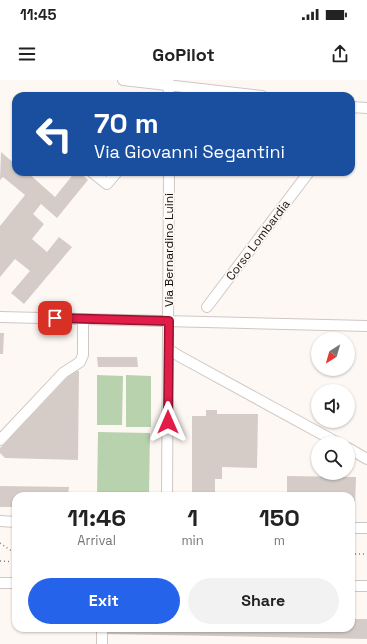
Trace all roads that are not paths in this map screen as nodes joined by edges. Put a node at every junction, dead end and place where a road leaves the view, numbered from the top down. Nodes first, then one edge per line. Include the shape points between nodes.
1 (123, 80) edge
2 (169, 82) edge
3 (235, 92) edge
4 (355, 107) edge
5 (367, 108) edge
6 (97, 176) edge
7 (114, 176) edge
8 (169, 176) edge
9 (306, 176) edge
10 (206, 307) dead end
11 (0, 317) edge
12 (83, 319) junction
13 (169, 321) junction
14 (367, 326) edge
15 (168, 348) junction
16 (325, 436) edge
17 (0, 440) edge
18 (355, 452) edge
19 (367, 459) edge
20 (167, 492) edge
21 (0, 521) edge
22 (12, 522) edge
23 (355, 528) edge
24 (367, 528) edge
25 (0, 583) edge
26 (12, 583) edge
27 (355, 586) edge
28 (367, 586) edge
29 (102, 632) edge
30 (102, 644) edge

1 - 2 street
2 - 3 street
4 - 5 street
6 - 7 street via 107,184
8 - 13 street, Via Bernardino Luini
9 - 10 street, Corso Lombardia
11 - 12 street
12 - 13 street
12 - 17 street via 83,355 80,362 63,373
13 - 14 street
13 - 15 street, Via Bernardino Luini
15 - 16 street
15 - 20 street, Via Bernardino Luini
18 - 19 street
21 - 22 street
23 - 24 street
25 - 26 street
27 - 28 street
29 - 30 street

